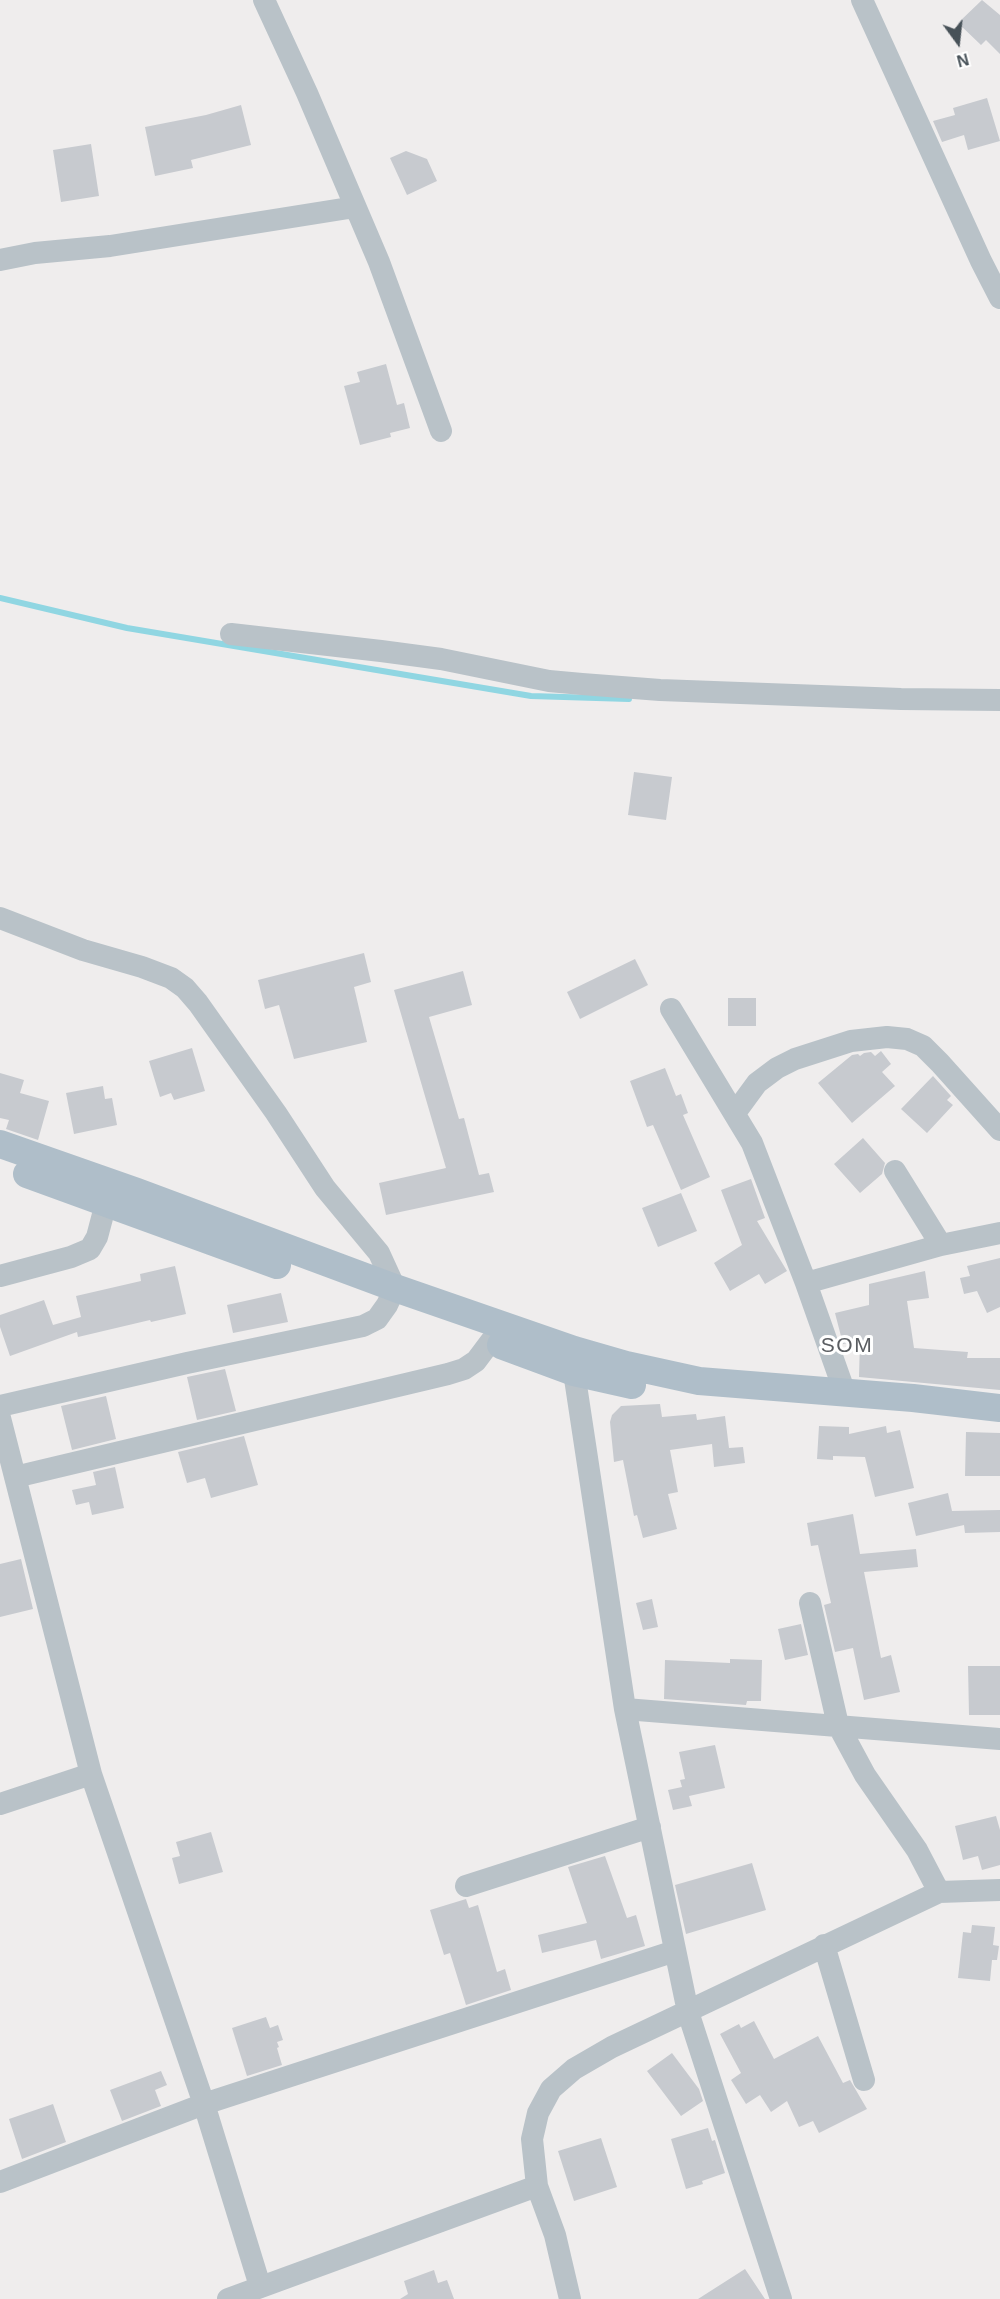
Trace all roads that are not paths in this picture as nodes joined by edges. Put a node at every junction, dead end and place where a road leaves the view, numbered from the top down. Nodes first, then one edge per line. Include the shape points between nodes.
1 (264, 0) edge
2 (862, 0) edge
3 (355, 207) junction
4 (0, 260) edge
5 (1000, 298) edge
6 (441, 431) dead end
7 (231, 634) dead end
8 (1000, 700) edge
9 (0, 918) edge
10 (671, 1009) dead end
11 (735, 1113) junction
12 (1000, 1130) edge
13 (0, 1144) edge
14 (0, 1164) edge
15 (896, 1171) dead end
16 (106, 1203) junction
17 (1000, 1233) edge
18 (941, 1245) junction
19 (0, 1276) edge
20 (806, 1283) junction
21 (391, 1297) junction
22 (491, 1341) junction
23 (574, 1361) junction
24 (845, 1393) junction
25 (0, 1406) edge
26 (1000, 1408) edge
27 (0, 1418) edge
28 (1000, 1426) edge
29 (15, 1478) junction
30 (810, 1603) dead end
31 (625, 1709) junction
32 (838, 1725) junction
33 (1000, 1739) edge
34 (91, 1774) junction
35 (0, 1804) edge
36 (650, 1827) junction
37 (466, 1886) dead end
38 (1000, 1890) edge
39 (939, 1892) junction
40 (824, 1945) junction
41 (675, 1951) junction
42 (688, 2012) junction
43 (864, 2080) dead end
44 (204, 2104) junction
45 (0, 2182) edge
46 (537, 2186) junction
47 (260, 2286) junction
48 (228, 2299) edge
49 (570, 2299) edge
50 (781, 2299) edge

1 - 3 street
2 - 5 street
3 - 4 street
3 - 6 street
7 - 8 street via 421,657 582,684 660,690
9 - 21 street via 171,978 185,988 325,1188 379,1253
10 - 11 street
11 - 12 street via 757,1083 795,1059 851,1041 887,1037 923,1046
11 - 20 street via 752,1143
13 - 21 main road via 137,1192
14 - 16 main road
15 - 18 street
16 - 19 street via 90,1249
16 - 21 main road
17 - 18 street
18 - 20 street
20 - 24 street
21 - 22 main road
21 - 23 main road
21 - 25 street via 377,1319 353,1329
22 - 23 main road
22 - 29 street via 476,1361 448,1374
23 - 24 main road via 626,1365 699,1381
23 - 28 main road via 674,1394 718,1401
23 - 31 street
24 - 26 main road
27 - 29 street
29 - 34 street
30 - 32 street
31 - 32 street
31 - 36 street
32 - 33 street
32 - 39 street
34 - 35 street
34 - 44 street
36 - 37 street
36 - 41 street
38 - 39 street
39 - 40 street
40 - 42 street
40 - 43 street
41 - 42 street
41 - 44 street
42 - 46 street via 612,2047 574,2069 551,2089 538,2113 532,2139
42 - 50 street
44 - 45 street
44 - 47 street
46 - 47 street
46 - 49 street via 555,2235
47 - 48 street

